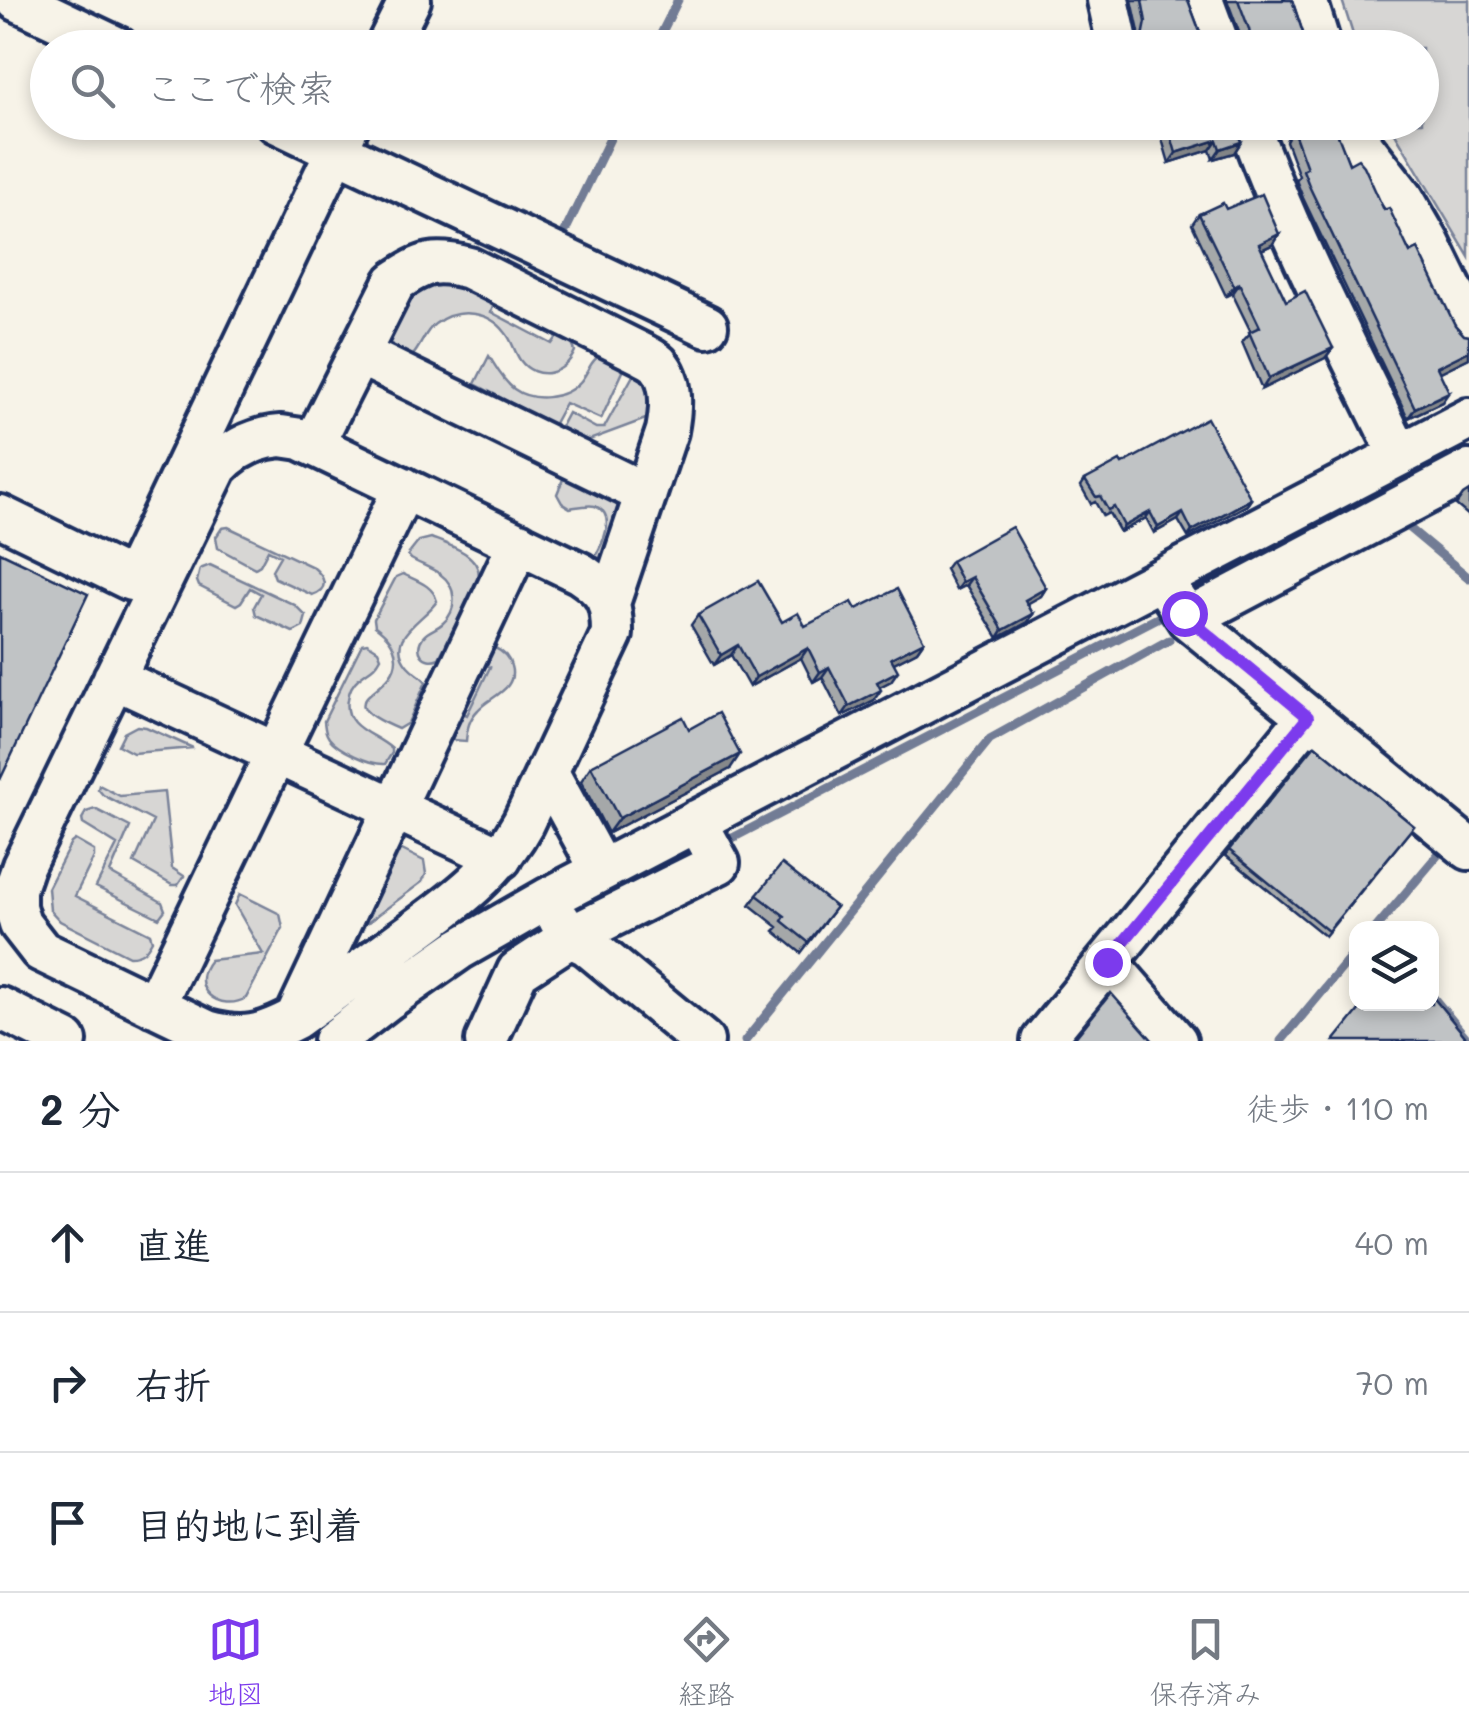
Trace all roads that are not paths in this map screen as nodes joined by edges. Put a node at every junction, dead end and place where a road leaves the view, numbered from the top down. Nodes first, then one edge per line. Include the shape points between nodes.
1 (18, 0) edge
2 (410, 0) edge
3 (1202, 0) edge
4 (1306, 0) edge
5 (80, 30) edge
6 (395, 30) edge
7 (1212, 30) edge
8 (1315, 30) edge
9 (342, 140) edge
10 (349, 140) edge
11 (1254, 140) edge
12 (1358, 140) edge
13 (1469, 325) edge
14 (707, 326) dead end
15 (359, 354) junction
16 (1469, 419) edge
17 (313, 445) junction
18 (1399, 454) junction
19 (1469, 471) edge
20 (404, 488) junction
21 (646, 494) junction
22 (0, 516) edge
23 (518, 543) junction
24 (131, 580) junction
25 (1177, 602) junction
26 (609, 603) junction
27 (114, 678) junction
28 (1308, 717) junction
29 (276, 753) junction
30 (547, 771) junction
31 (394, 808) junction
32 (707, 840) junction
33 (1469, 848) edge
34 (0, 856) edge
35 (501, 858) junction
36 (601, 870) junction
37 (8, 921) edge
38 (561, 923) junction
39 (1107, 962) junction
40 (154, 1006) junction
41 (0, 1008) edge
42 (296, 1018) junction
43 (242, 1039) edge
44 (66, 1041) edge
45 (334, 1041) edge
46 (486, 1041) edge
47 (703, 1041) edge
48 (1042, 1041) edge
49 (1176, 1041) edge

1 - 5 street
2 - 6 street
3 - 7 street
4 - 8 street
9 - 24 street
10 - 14 street
11 - 18 street
12 - 13 street via 1403,198
15 - 17 street
15 - 21 street
15 - 21 street via 395,282 432,262 469,268 658,364 670,413
16 - 18 street
17 - 20 street
17 - 27 street via 266,437 217,467
18 - 25 street
19 - 25 street
20 - 23 street
20 - 29 street
21 - 26 street
22 - 24 street
23 - 26 street via 580,572
23 - 31 street
24 - 34 street
25 - 28 street
25 - 32 street
26 - 30 street via 612,634
27 - 29 street
27 - 37 street via 24,866
28 - 33 street
28 - 39 street
29 - 31 street
29 - 40 street
30 - 35 street
30 - 36 street
31 - 35 street
31 - 42 street
32 - 36 street
32 - 38 street via 719,863
35 - 42 street via 455,902
36 - 38 street
37 - 40 street via 20,924 41,951
38 - 45 street via 458,950
38 - 46 street via 518,971
38 - 47 street
39 - 48 street
39 - 49 street
40 - 43 street
41 - 44 street
42 - 43 street

